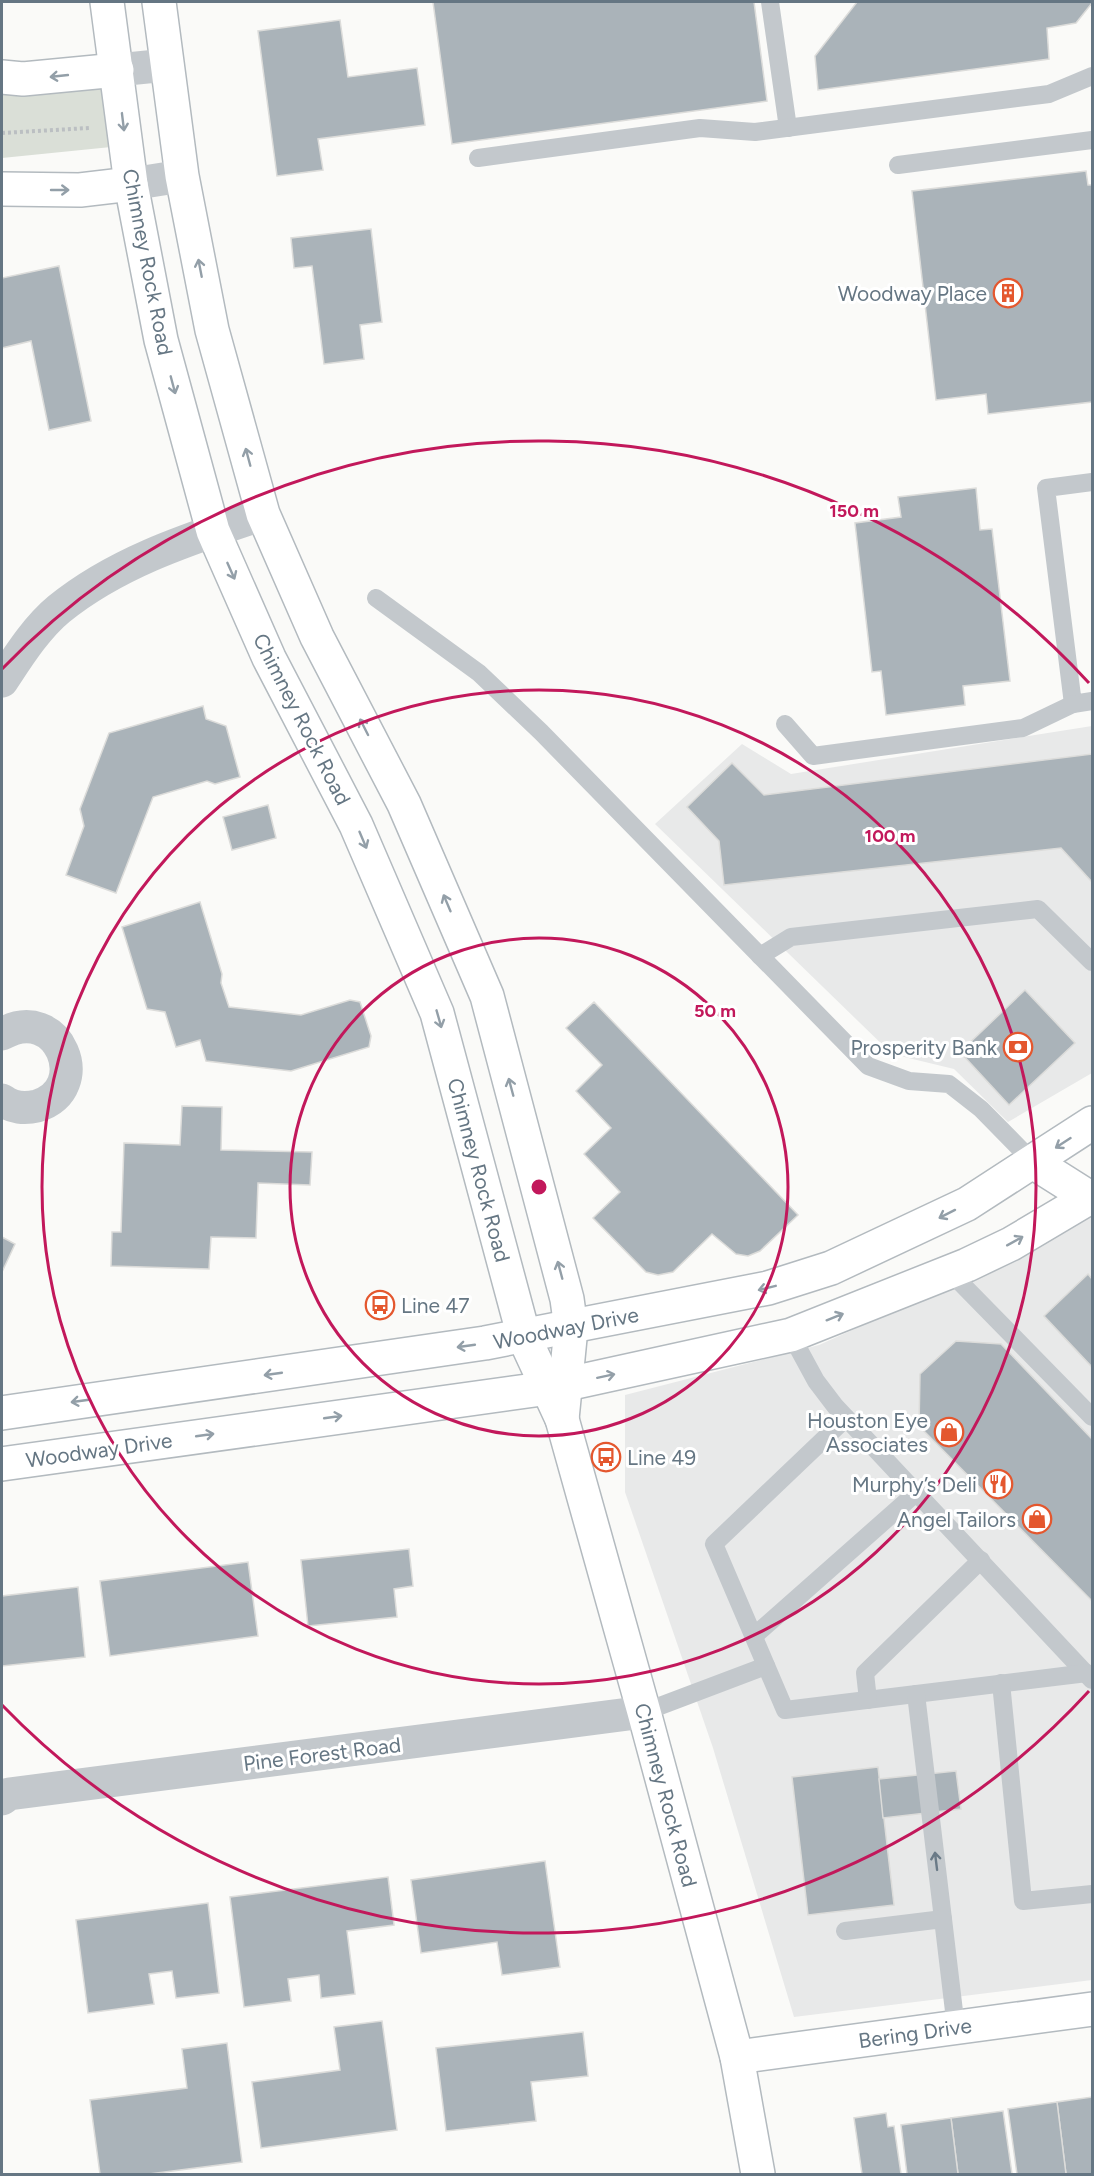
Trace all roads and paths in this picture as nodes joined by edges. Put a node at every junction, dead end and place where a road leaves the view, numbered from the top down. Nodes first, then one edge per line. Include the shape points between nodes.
1 (107, 2) edge
2 (159, 2) edge
3 (770, 2) edge
4 (167, 65) junction
5 (117, 70) junction
6 (1092, 76) edge
7 (2, 77) edge
8 (96, 128) dead end
9 (788, 128) junction
10 (2, 133) edge
11 (1092, 140) edge
12 (478, 158) dead end
13 (898, 165) dead end
14 (182, 176) junction
15 (131, 184) junction
16 (2, 189) edge
17 (1092, 482) edge
18 (263, 514) junction
19 (213, 531) junction
20 (376, 598) dead end
21 (2, 681) edge
22 (1092, 701) edge
23 (1073, 704) junction
24 (785, 724) dead end
25 (760, 956) junction
26 (1092, 962) edge
27 (2, 1034) edge
28 (2, 1100) edge
29 (1092, 1123) edge
30 (1033, 1162) junction
31 (1092, 1199) edge
32 (949, 1271) junction
33 (571, 1328) junction
34 (791, 1335) junction
35 (524, 1337) junction
36 (557, 1386) junction
37 (2, 1413) edge
38 (1092, 1417) edge
39 (846, 1418) junction
40 (2, 1464) edge
41 (916, 1492) junction
42 (981, 1560) junction
43 (753, 1636) junction
44 (766, 1666) junction
45 (1090, 1677) edge
46 (1002, 1683) junction
47 (916, 1694) junction
48 (868, 1700) junction
49 (644, 1712) junction
50 (2, 1799) edge
51 (1092, 1894) edge
52 (943, 1919) junction
53 (845, 1931) dead end
54 (1092, 2009) edge
55 (956, 2028) junction
56 (737, 2057) junction
57 (758, 2175) edge

1 - 5 main road, Chimney Rock Road
2 - 4 main road, Chimney Rock Road
3 - 9 lane
4 - 5 street
4 - 14 main road, Chimney Rock Road
5 -> 7 main road via 23,79
5 -> 15 main road, Chimney Rock Road
6 - 9 lane via 1049,94
8 - 10 path
9 - 12 lane via 755,132 700,128
11 - 13 lane
14 - 15 street
18 -> 14 main road, Chimney Rock Road via 212,330
16 -> 15 main road via 80,190
15 -> 19 main road, Chimney Rock Road via 161,340
17 - 23 lane via 1046,488
18 - 19 street
33 -> 18 main road, Chimney Rock Road via 567,1299 487,996 404,804 317,637
19 - 21 street via 144,557 58,610 21,651
19 -> 35 main road, Chimney Rock Road via 269,658 356,825 437,1013
20 - 25 lane via 479,673
22 - 23 lane
23 - 24 lane via 1023,728 813,756
25 - 26 lane via 791,937 1038,909
25 - 30 lane via 868,1066 909,1081 949,1084 981,1108
27 - 28 street via 25,1026 51,1035 60,1045 66,1072 63,1085 44,1104 17,1107
29 -> 30 main road, Woodway Drive
30 - 31 main road
30 -> 33 main road, Woodway Drive via 967,1204 831,1268 768,1288
32 -> 31 main road, Woodway Drive via 1011,1244
34 -> 32 main road, Woodway Drive
32 - 38 lane
33 - 35 main road, Woodway Drive
33 - 36 main road, Chimney Rock Road
36 -> 34 main road, Woodway Drive
34 - 39 lane via 816,1381
35 - 36 main road, Chimney Rock Road
35 -> 37 main road, Woodway Drive
40 -> 36 main road, Woodway Drive
36 - 49 main road, Chimney Rock Road via 562,1419
39 - 41 lane
39 - 43 lane via 714,1544
41 - 42 lane
41 - 43 lane
42 - 45 lane
42 - 48 lane via 865,1673
43 - 44 lane
44 - 48 lane via 785,1710
44 - 49 lane
45 - 46 lane
46 - 47 lane
46 - 51 lane via 1023,1900
47 - 48 lane
52 -> 47 lane
49 - 50 street, Pine Forest Road via 21,1792
49 - 56 main road, Chimney Rock Road
52 - 53 lane
52 - 55 lane
54 - 55 main road, Bering Drive
55 - 56 main road, Bering Drive
56 - 57 main road, Chimney Rock Road

